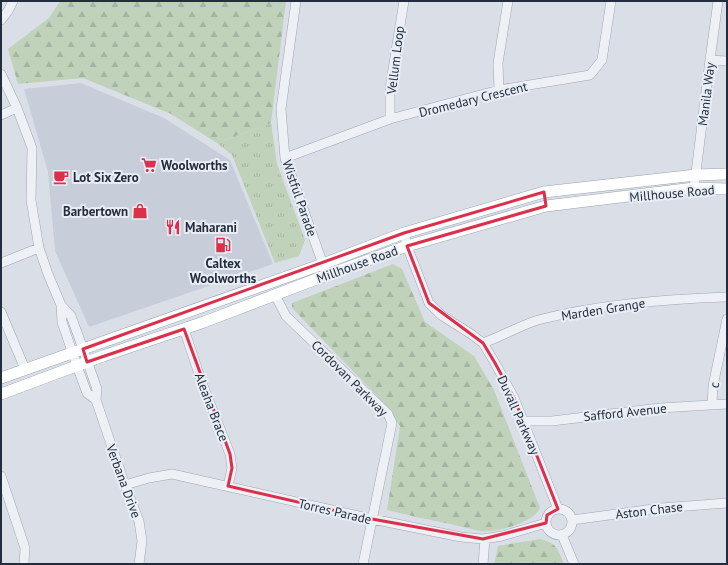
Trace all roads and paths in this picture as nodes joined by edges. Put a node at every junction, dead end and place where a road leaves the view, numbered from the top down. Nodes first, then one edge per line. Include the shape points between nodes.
1 (13, 1) edge
2 (296, 1) edge
3 (404, 1) edge
4 (508, 1) edge
5 (611, 1) edge
6 (718, 1) edge
7 (1, 20) edge
8 (710, 60) junction
9 (727, 61) edge
10 (1, 74) edge
11 (499, 90) junction
12 (17, 108) junction
13 (1, 115) edge
14 (390, 119) junction
15 (285, 158) junction
16 (696, 174) junction
17 (727, 174) edge
18 (694, 188) junction
19 (727, 189) edge
20 (544, 192) junction
21 (546, 206) junction
22 (404, 233) junction
23 (407, 246) junction
24 (39, 248) junction
25 (1, 263) edge
26 (323, 264) junction
27 (327, 275) junction
28 (275, 295) junction
29 (727, 297) edge
30 (1, 314) edge
31 (727, 318) edge
32 (184, 329) junction
33 (483, 344) junction
34 (78, 351) junction
35 (82, 364) junction
36 (25, 369) junction
37 (1, 378) edge
38 (1, 394) edge
39 (727, 404) edge
40 (712, 405) junction
41 (523, 421) junction
42 (1, 476) edge
43 (125, 485) junction
44 (228, 486) junction
45 (727, 503) edge
46 (558, 509) junction
47 (372, 519) junction
48 (572, 520) junction
49 (546, 523) junction
50 (562, 535) junction
51 (485, 539) junction
52 (24, 564) edge
53 (139, 564) edge
54 (363, 564) edge
55 (484, 564) edge
56 (574, 564) edge

1 - 7 street
2 - 15 street, Wistful Parade via 281,109
3 - 14 street, Vellum Loop via 390,88
4 - 11 street via 498,63
5 - 11 street, Dromedary Crescent via 602,60 590,75
6 - 8 street, Manila Way
8 - 9 street
8 - 16 street, Manila Way
10 - 12 street, Verbana Drive
11 - 14 street, Dromedary Crescent
12 - 13 street
12 - 24 street, Verbana Drive via 32,148 31,200
14 - 15 street, Dromedary Crescent
15 - 26 street, Wistful Parade
16 - 17 main road, Millhouse Road
16 - 18 street, Manila Way
16 - 20 main road, Millhouse Road
18 - 19 main road, Millhouse Road
18 - 21 main road, Millhouse Road
20 - 21 main road
20 - 22 main road, Millhouse Road
21 - 23 main road, Millhouse Road
22 - 23 street, Duvall Parkway
22 - 26 main road, Millhouse Road
23 - 27 main road, Millhouse Road
23 - 33 street, Duvall Parkway via 429,303 440,315
24 - 25 street
24 - 34 street, Verbana Drive via 61,305 62,322
26 - 27 street, Wistful Parade
26 - 34 main road, Millhouse Road
27 - 28 main road, Millhouse Road
28 - 32 main road, Millhouse Road
28 - 47 street, Cordovan Parkway via 286,316 388,414 392,424
29 - 33 street, Marden Grange via 659,300 542,319
30 - 36 street
31 - 40 street, c via 713,386
32 - 35 main road, Millhouse Road
32 - 44 street, Aleaha Brace via 230,454 232,468
33 - 41 street, Duvall Parkway via 514,398
34 - 35 street, Verbana Drive
34 - 36 main road, Millhouse Road
35 - 38 main road, Millhouse Road
35 - 43 street, Verbana Drive via 97,389 96,400
36 - 37 main road, Millhouse Road
39 - 40 street, Safford Avenue
40 - 41 street, Safford Avenue via 660,408 552,421
41 - 46 street, Duvall Parkway
42 - 52 street via 25,548
43 - 44 street, Torres Parade via 172,474
43 - 53 street, Verbana Drive via 141,532
44 - 47 street, Torres Parade
45 - 48 street, Aston Chase via 661,508
46 - 48 street via 566,511
46 - 49 street via 547,515
47 - 51 street, Torres Parade via 462,537
47 - 54 street, Cordovan Parkway
48 - 50 street via 570,529
49 - 50 street via 552,533
49 - 51 street, Torres Parade
50 - 56 street
51 - 55 street

